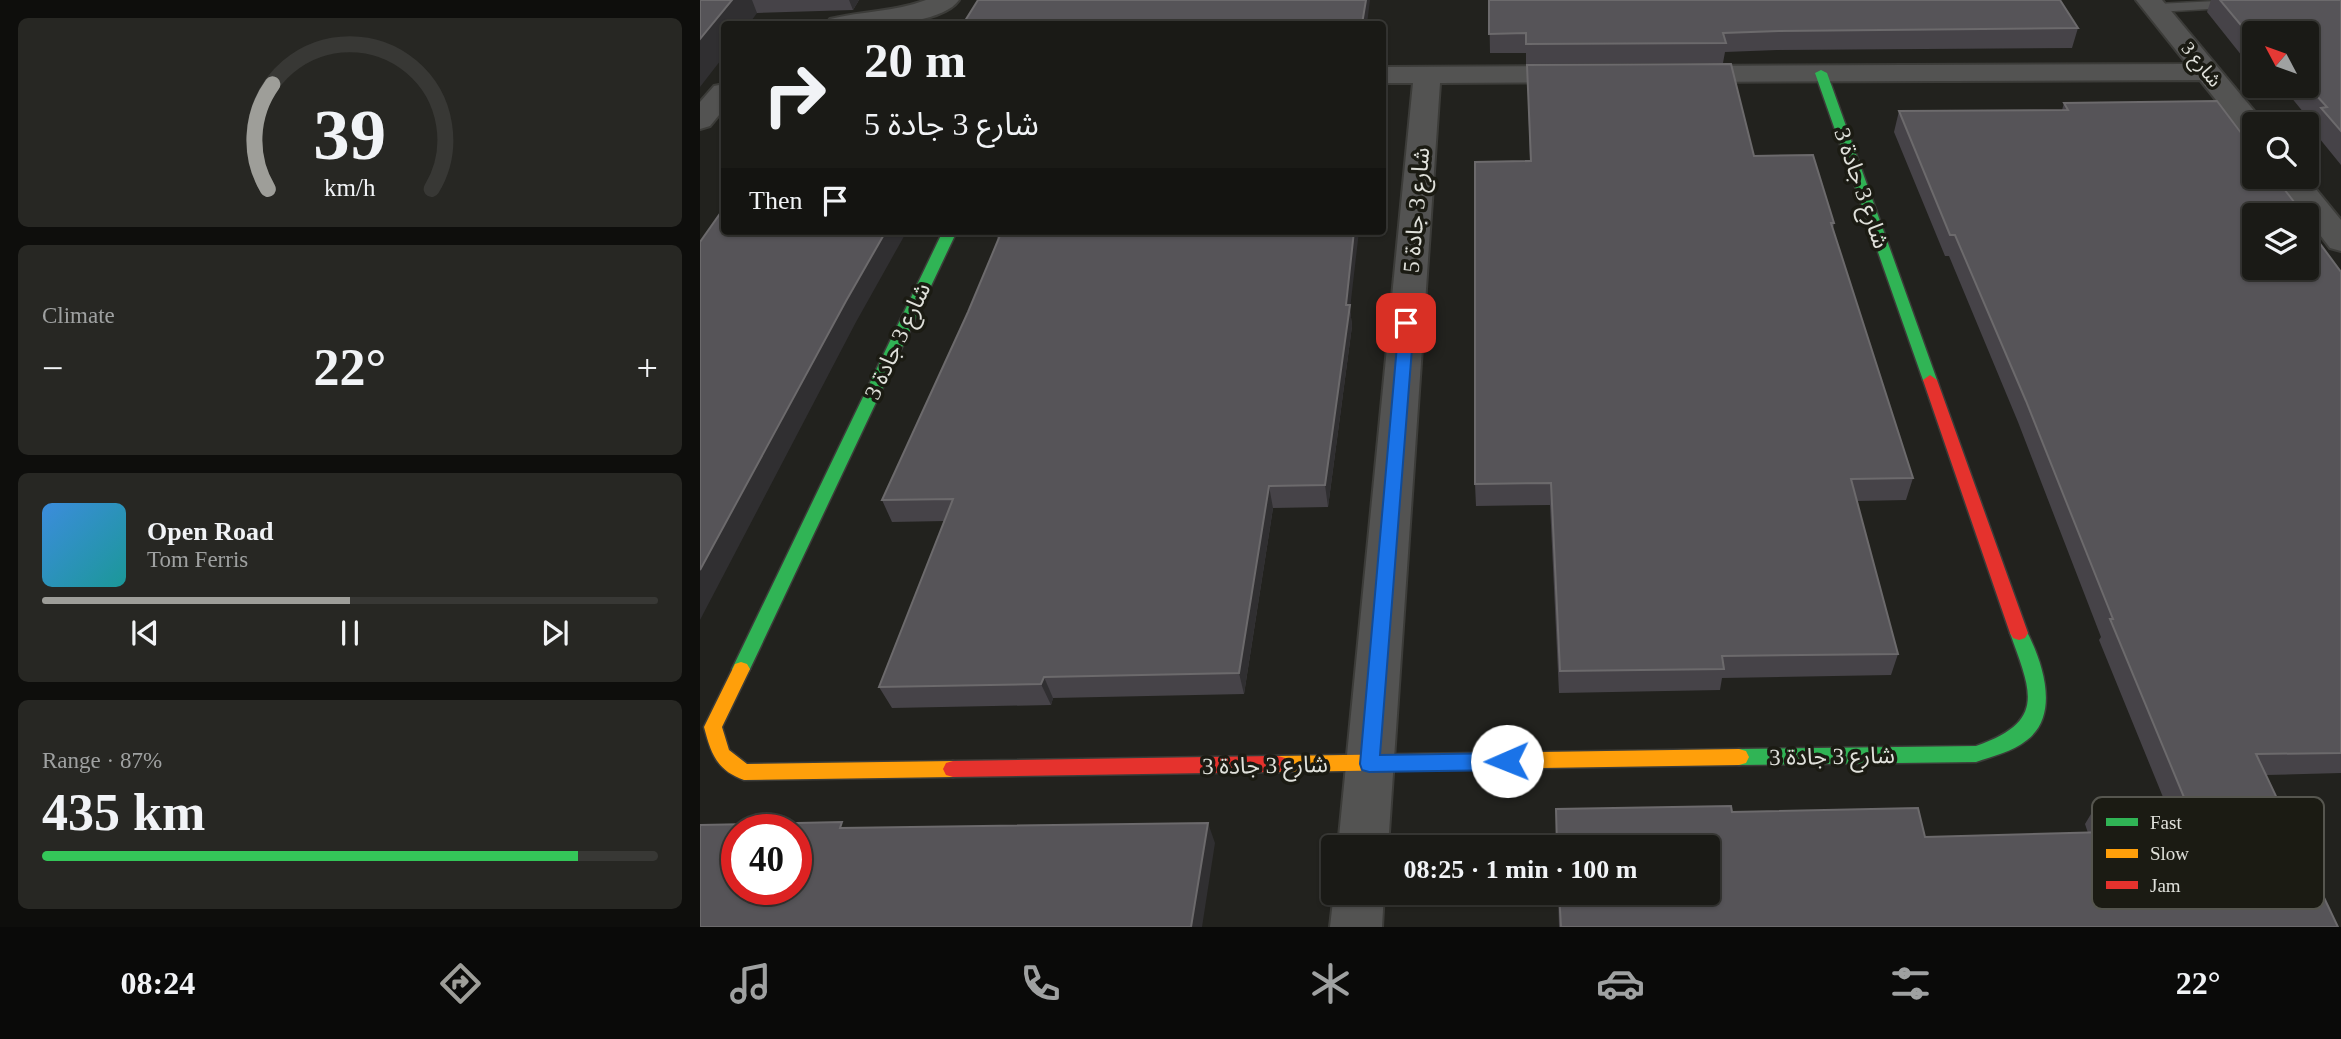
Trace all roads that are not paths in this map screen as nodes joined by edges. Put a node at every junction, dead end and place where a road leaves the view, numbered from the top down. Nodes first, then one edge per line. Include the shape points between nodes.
1 (946, 0) edge
2 (2153, 4) edge
3 (2251, 4) edge
4 (870, 21) edge
5 (2206, 72) junction
6 (1821, 73) junction
7 (1604, 74) edge
8 (1658, 74) edge
9 (1386, 75) edge
10 (1427, 75) junction
11 (721, 96) edge
12 (2242, 115) edge
13 (700, 120) edge
14 (2301, 189) edge
15 (2338, 232) edge
16 (948, 235) edge
17 (1369, 764) junction
18 (1364, 835) edge
19 (1358, 905) edge
20 (1356, 927) edge

1 - 4 street via 917,13
2 - 3 lane
2 - 5 street, شارع 3
5 - 6 street
5 - 12 street, شارع 3
6 - 8 street
6 - 17 street, شارع 3 جادة 3 via 2037,684 2039,709 2030,730 2003,747 1976,754
7 - 10 street
9 - 10 street
10 - 17 street, شارع 3 جادة 5
11 - 13 street
14 - 15 street
16 - 17 street, شارع 3 جادة 3 via 713,727 716,748 724,761 744,772
17 - 18 street, شارع 3 جادة 5
19 - 20 street

